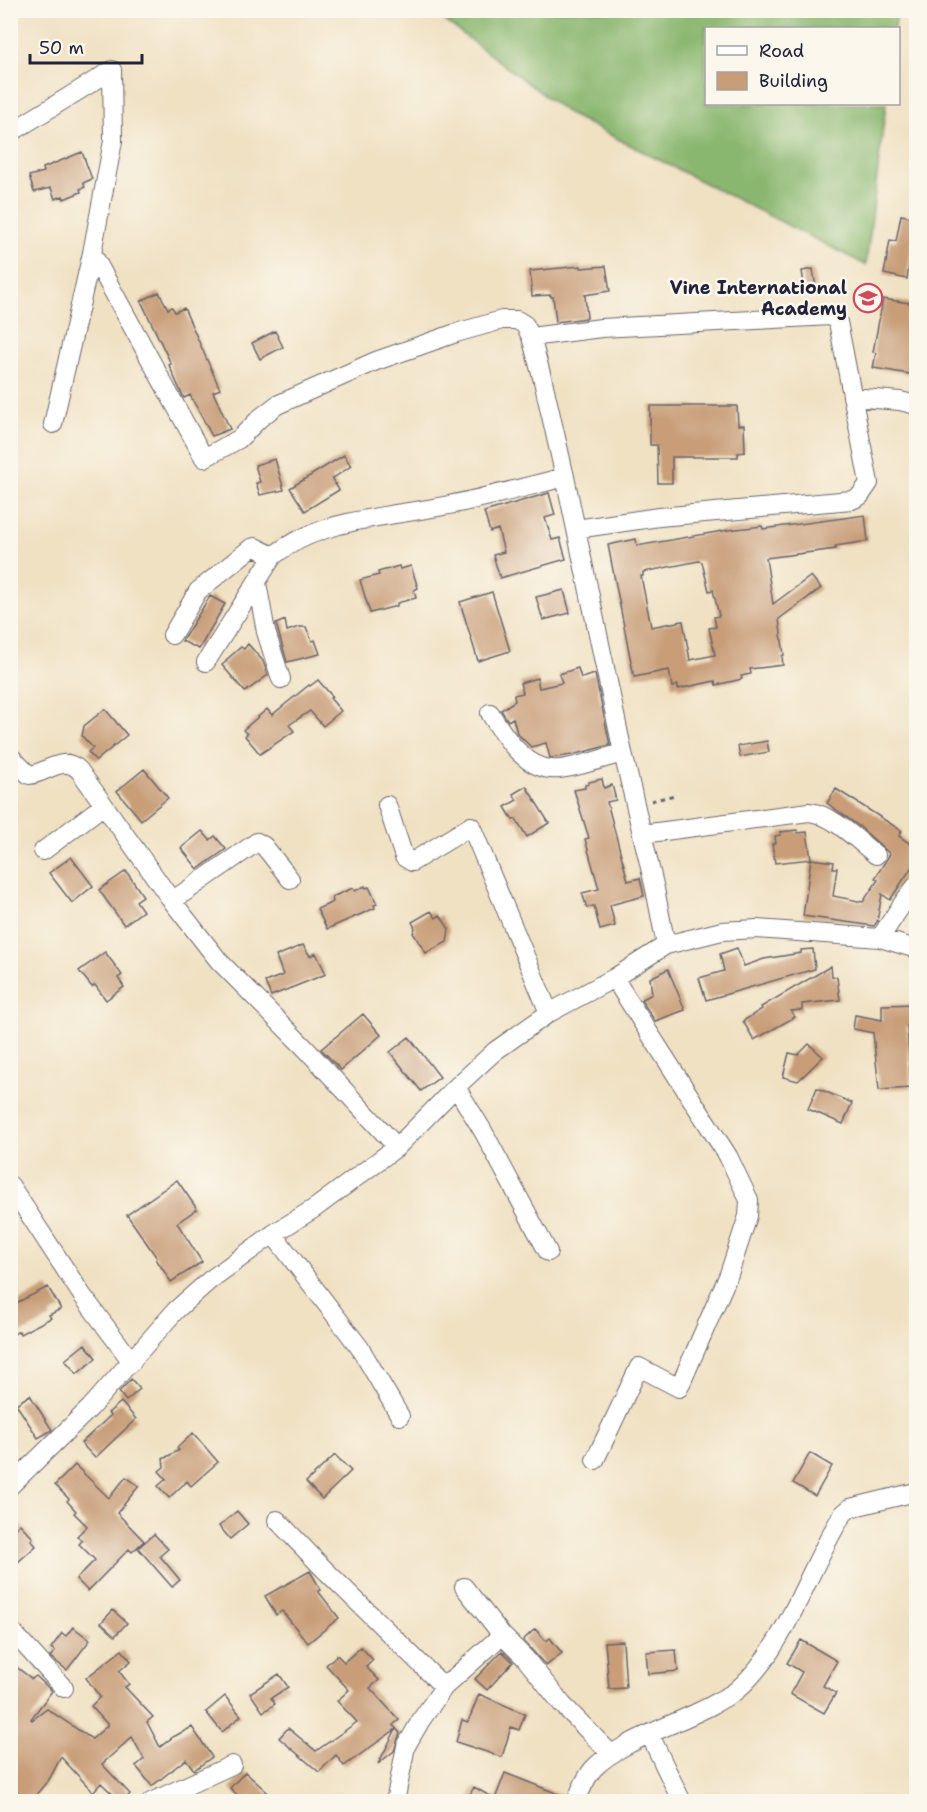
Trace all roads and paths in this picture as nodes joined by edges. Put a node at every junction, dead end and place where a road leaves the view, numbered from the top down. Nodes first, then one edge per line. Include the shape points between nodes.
1 (10, 133) edge
2 (92, 253) junction
3 (531, 337) junction
4 (852, 397) junction
5 (916, 405) edge
6 (53, 424) dead end
7 (566, 477) junction
8 (576, 529) junction
9 (273, 556) junction
10 (257, 584) junction
11 (172, 635) dead end
12 (206, 662) dead end
13 (281, 679) dead end
14 (490, 713) dead end
15 (10, 756) edge
16 (618, 760) junction
17 (675, 795) dead end
18 (387, 805) dead end
19 (634, 805) junction
20 (104, 806) junction
21 (642, 834) junction
22 (44, 851) dead end
23 (876, 855) dead end
24 (290, 879) dead end
25 (916, 886) edge
26 (172, 901) junction
27 (880, 938) junction
28 (666, 945) junction
29 (916, 949) edge
30 (614, 978) junction
31 (549, 1013) junction
32 (456, 1087) junction
33 (397, 1147) junction
34 (10, 1185) edge
35 (273, 1234) junction
36 (548, 1252) dead end
37 (132, 1362) junction
38 (400, 1416) dead end
39 (595, 1460) dead end
40 (12, 1481) edge
41 (916, 1492) edge
42 (276, 1520) dead end
43 (464, 1587) dead end
44 (10, 1629) edge
45 (502, 1635) junction
46 (444, 1687) junction
47 (64, 1688) dead end
48 (650, 1735) junction
49 (611, 1754) junction
50 (232, 1766) dead end
51 (152, 1802) edge
52 (395, 1802) edge
53 (576, 1802) edge
54 (682, 1802) edge

1 - 2 street via 112,70 113,141
2 - 3 street via 204,458 239,439 277,405 376,361 502,320 518,320
2 - 6 street
3 - 4 street via 602,328 831,316 838,322
3 - 7 street
4 - 5 street
4 - 8 street via 869,483 852,500 659,517
7 - 8 street
7 - 9 street via 342,525 307,535
8 - 16 street
9 - 10 street
9 - 11 street via 251,548 198,591
10 - 12 street
10 - 13 street via 266,632
14 - 16 street via 524,757 544,768 558,770
15 - 20 street via 29,775 56,765 74,765
16 - 19 street
17 - 19 path
18 - 31 street via 404,857 412,862 471,826
19 - 21 street
20 - 22 street
20 - 26 street
21 - 23 street via 809,812 844,829
21 - 28 street
24 - 26 street via 257,842
25 - 27 street
26 - 33 street via 219,961
27 - 28 street via 758,928 722,931
27 - 29 street
28 - 30 street
30 - 31 street
30 - 39 street via 728,1156 749,1200 748,1216 729,1274 679,1388 639,1367
31 - 32 street via 495,1051
32 - 33 street
32 - 36 street
33 - 35 street
34 - 37 street
35 - 37 street via 176,1310
35 - 38 street via 360,1348
37 - 40 street via 90,1408
41 - 48 street via 850,1508 843,1514 765,1659 751,1676 736,1691
42 - 46 street
43 - 45 street
44 - 47 street
45 - 46 street
45 - 49 street
46 - 52 street via 406,1746
48 - 49 street
48 - 54 street
49 - 53 street via 593,1770
50 - 51 street

